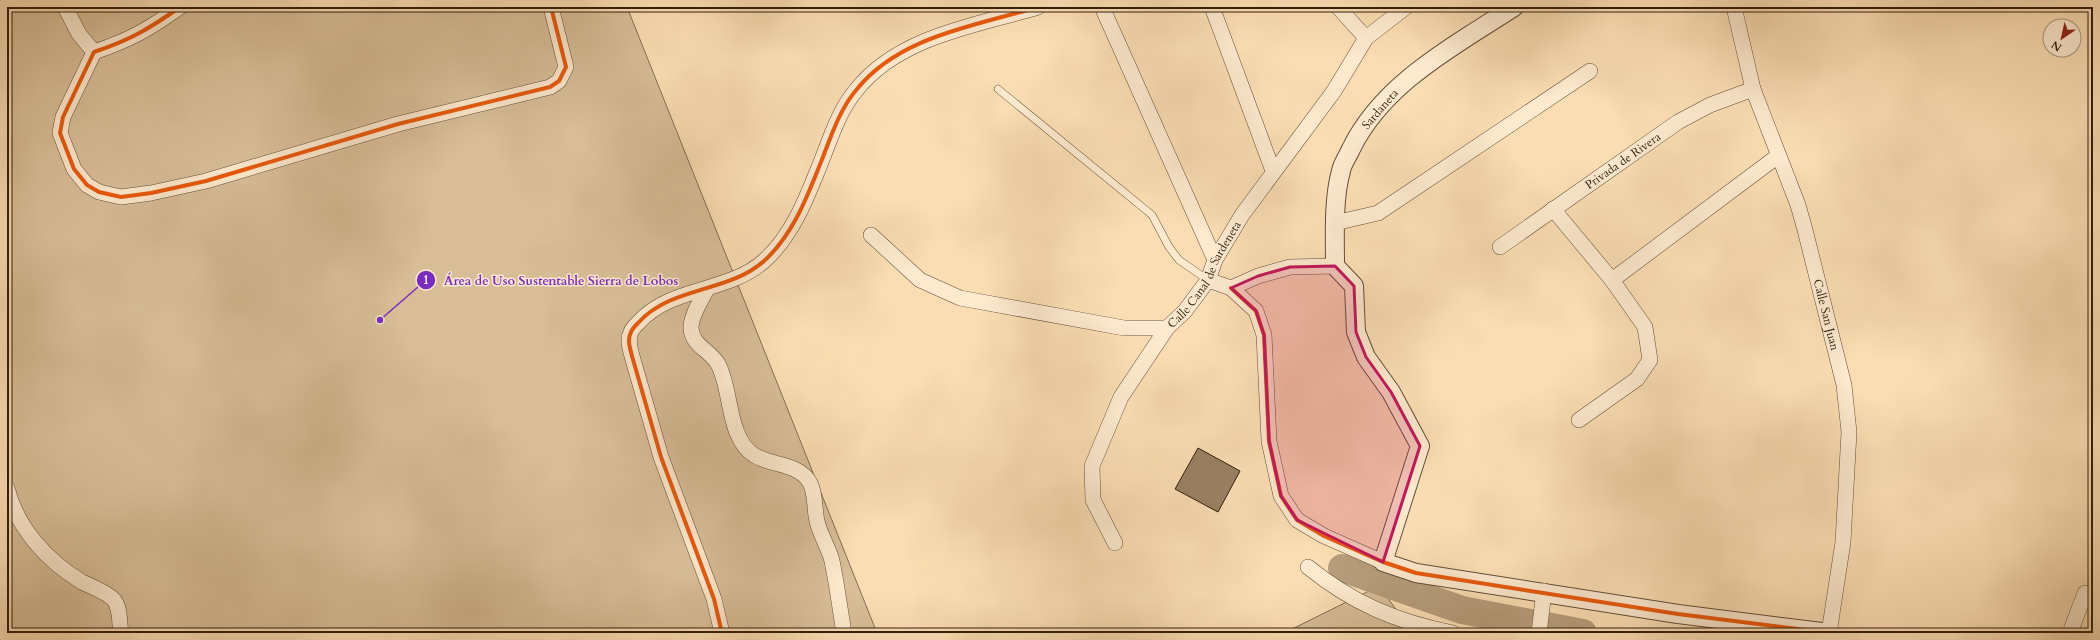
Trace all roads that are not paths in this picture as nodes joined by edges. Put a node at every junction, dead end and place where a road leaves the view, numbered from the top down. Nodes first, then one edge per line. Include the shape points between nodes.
1 (65, 7) edge
2 (180, 7) edge
3 (551, 7) edge
4 (1038, 7) edge
5 (1212, 7) edge
6 (1338, 7) edge
7 (1406, 7) edge
8 (1514, 7) edge
9 (1734, 7) edge
10 (1104, 8) edge
11 (1366, 38) junction
12 (94, 52) junction
13 (1590, 71) dead end
14 (998, 89) dead end
15 (1753, 89) junction
16 (1778, 156) junction
17 (1273, 171) junction
18 (1553, 209) junction
19 (1335, 223) junction
20 (871, 236) dead end
21 (1500, 246) dead end
22 (1215, 260) junction
23 (1335, 266) junction
24 (1208, 280) junction
25 (1612, 280) junction
26 (1231, 288) junction
27 (707, 289) junction
28 (1167, 328) junction
29 (1579, 420) dead end
30 (7, 488) edge
31 (1115, 543) dead end
32 (1383, 562) junction
33 (1308, 566) dead end
34 (1544, 591) junction
35 (2085, 593) dead end
36 (121, 633) edge
37 (722, 633) edge
38 (844, 633) edge
39 (1453, 633) edge
40 (1539, 633) edge
41 (1830, 633) edge
42 (2070, 633) edge

1 - 12 street via 79,34
2 - 12 street via 148,30
3 - 12 street via 566,68 559,81 550,87 398,124 206,181 122,197 99,192 87,185 74,169 60,133 63,117
4 - 27 street via 938,36 895,55 874,70 843,108 808,195 778,246 764,261 746,273
5 - 17 street
6 - 11 street
7 - 11 street, Calle Canal de Sardeneta
8 - 19 street, Sardaneta via 1447,50 1392,92 1361,128 1341,171
9 - 15 street, Calle San Juan
10 - 22 street
11 - 17 street, Calle Canal de Sardeneta via 1334,91
13 - 19 street via 1378,214
14 - 24 lane via 1152,215 1179,260
15 - 16 street, Calle San Juan
15 - 18 street, Privada de Rivera via 1710,105 1678,122
16 - 25 street
16 - 41 street, Calle San Juan via 1805,230 1844,385 1849,432 1843,542
17 - 22 street, Calle Canal de Sardeneta
18 - 21 street, Privada de Rivera
18 - 25 street
19 - 23 street, Sardaneta
20 - 28 street, Calle Canal de Sardeneta via 920,280 960,298 1124,328
22 - 24 street, Calle Canal de Sardeneta
23 - 26 street via 1290,267 1258,276
23 - 32 street via 1354,286 1356,332 1366,357 1391,392 1420,446
24 - 26 street
24 - 28 street, Calle Canal de Sardeneta via 1185,311
25 - 29 street via 1645,327 1650,360 1637,379
26 - 32 street via 1256,311 1264,335 1269,441 1281,496 1297,520 1324,536
27 - 37 street via 672,299 653,310 631,331 628,341 661,457 714,599
27 - 38 street via 693,316 691,328 694,339 718,364 737,434 744,446 754,455 797,471 810,483 817,521 831,559
28 - 31 street via 1121,397 1092,466 1093,500
30 - 36 street via 14,510 28,535 51,559 113,600 118,609
32 - 34 street via 1416,573
33 - 39 street via 1332,586 1371,608
34 - 40 street
34 - 41 street via 1678,614
35 - 42 street

